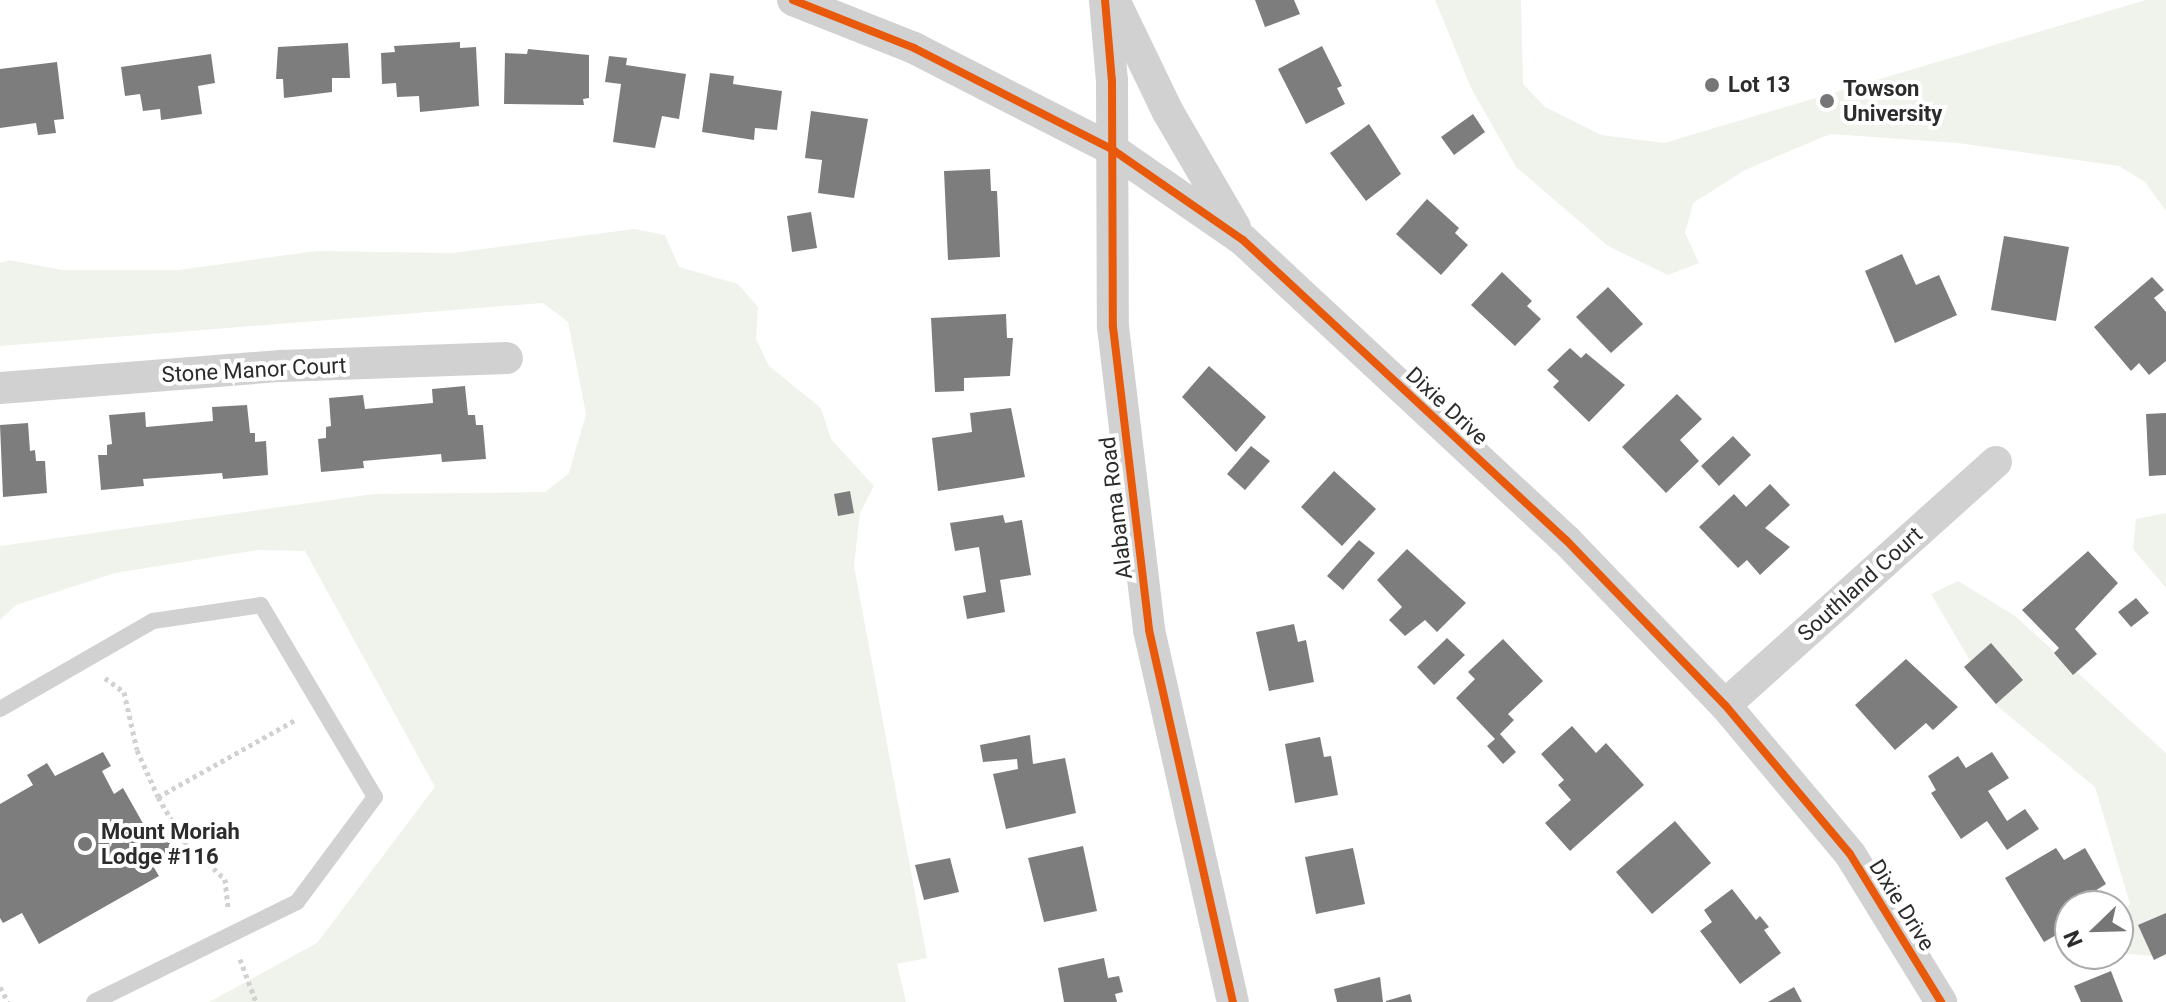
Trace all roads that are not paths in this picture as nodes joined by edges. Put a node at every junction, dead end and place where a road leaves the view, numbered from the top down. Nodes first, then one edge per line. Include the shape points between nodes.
1 (793, 0) edge
2 (1105, 0) edge
3 (1114, 0) edge
4 (1113, 150) junction
5 (1243, 240) junction
6 (507, 358) dead end
7 (0, 388) edge
8 (1996, 462) dead end
9 (1725, 705) junction
10 (0, 709) edge
11 (94, 1002) edge
12 (1233, 1002) edge
13 (1941, 1002) edge

1 - 4 street, Dixie Drive via 914,48
2 - 4 street, Alabama Road
3 - 5 street via 1168,112
4 - 5 street, Dixie Drive
4 - 12 street, Alabama Road via 1113,327 1149,630
5 - 9 street, Dixie Drive via 1566,540
6 - 7 street, Stone Manor Court via 281,366
8 - 9 street, Southland Court
9 - 13 street, Dixie Drive via 1850,854
10 - 11 lane via 153,621 261,605 375,797 297,902

